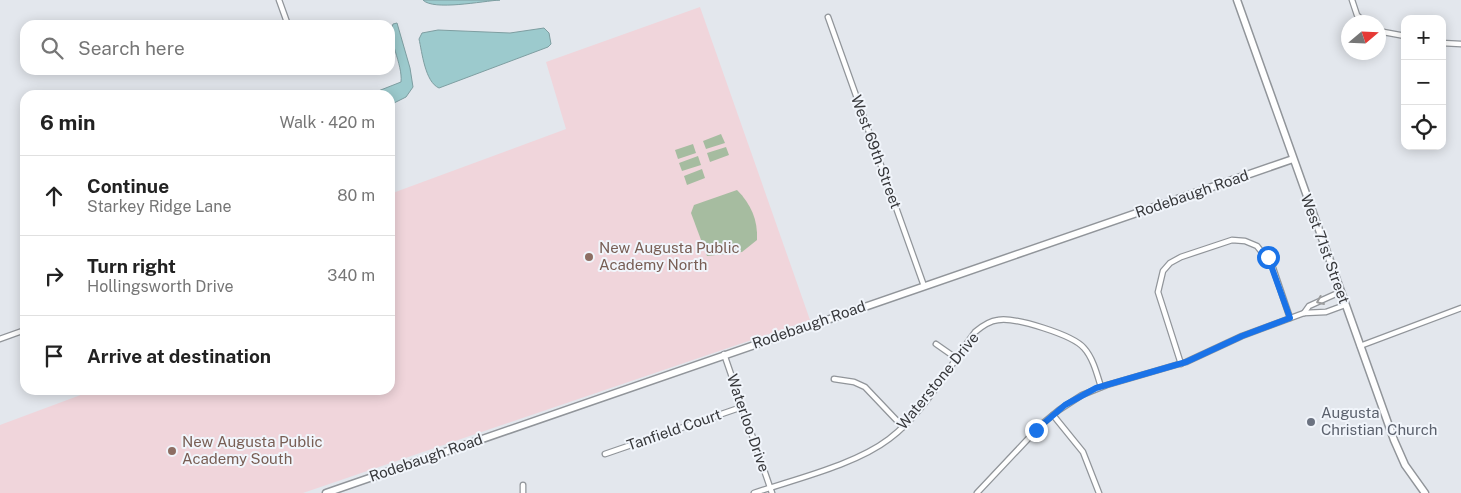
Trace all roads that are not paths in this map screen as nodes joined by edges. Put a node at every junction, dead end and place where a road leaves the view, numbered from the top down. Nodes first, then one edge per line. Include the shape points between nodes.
1 (278, 0) edge
2 (1237, 0) edge
3 (1352, 0) edge
4 (1357, 15) edge
5 (828, 17) dead end
6 (286, 20) edge
7 (1386, 32) edge
8 (1401, 35) edge
9 (1446, 43) edge
10 (1461, 44) edge
11 (1293, 159) junction
12 (924, 286) junction
13 (1340, 292) junction
14 (1345, 305) junction
15 (1461, 308) edge
16 (1304, 313) junction
17 (1290, 318) junction
18 (20, 332) edge
19 (0, 339) edge
20 (936, 344) dead end
21 (1360, 346) junction
22 (724, 354) junction
23 (956, 358) junction
24 (1181, 364) junction
25 (834, 378) dead end
26 (1101, 386) junction
27 (742, 407) junction
28 (1053, 414) junction
29 (903, 427) junction
30 (605, 454) dead end
31 (523, 485) dead end
32 (771, 490) edge
33 (326, 493) edge
34 (523, 493) edge
35 (754, 493) edge
36 (977, 493) edge
37 (1099, 493) edge
38 (1425, 493) edge

1 - 6 street
2 - 11 street, West 71st Street
3 - 4 street
5 - 12 street, West 69th Street
7 - 8 street
9 - 10 street
11 - 12 street, Rodebaugh Road
11 - 13 street, West 71st Street
12 - 22 street, Rodebaugh Road
13 - 14 street, West 71st Street
13 -> 16 street via 1309,306
14 - 16 street via 1326,312
14 - 21 street, West 71st Street
15 - 21 street
16 - 17 street
17 - 24 street
17 - 24 street via 1272,265 1257,246 1232,240 1181,257 1163,271 1158,292
18 - 19 street
20 - 23 street
21 - 38 street, West 71st Street via 1398,451
22 - 27 street, Waterloo Drive
22 - 33 street, Rodebaugh Road
23 - 26 street, Waterstone Drive via 983,326 995,320 1011,320 1078,342 1091,358
23 - 29 street, Waterstone Drive
24 - 26 street
25 - 29 street via 865,387
26 - 28 street
27 - 30 street, Tanfield Court
27 - 32 street, Waterloo Drive
28 - 36 street
28 - 37 street via 1083,452
29 - 32 street, Waterstone Drive via 886,442 861,456
31 - 34 street
32 - 35 street, Waterstone Drive

